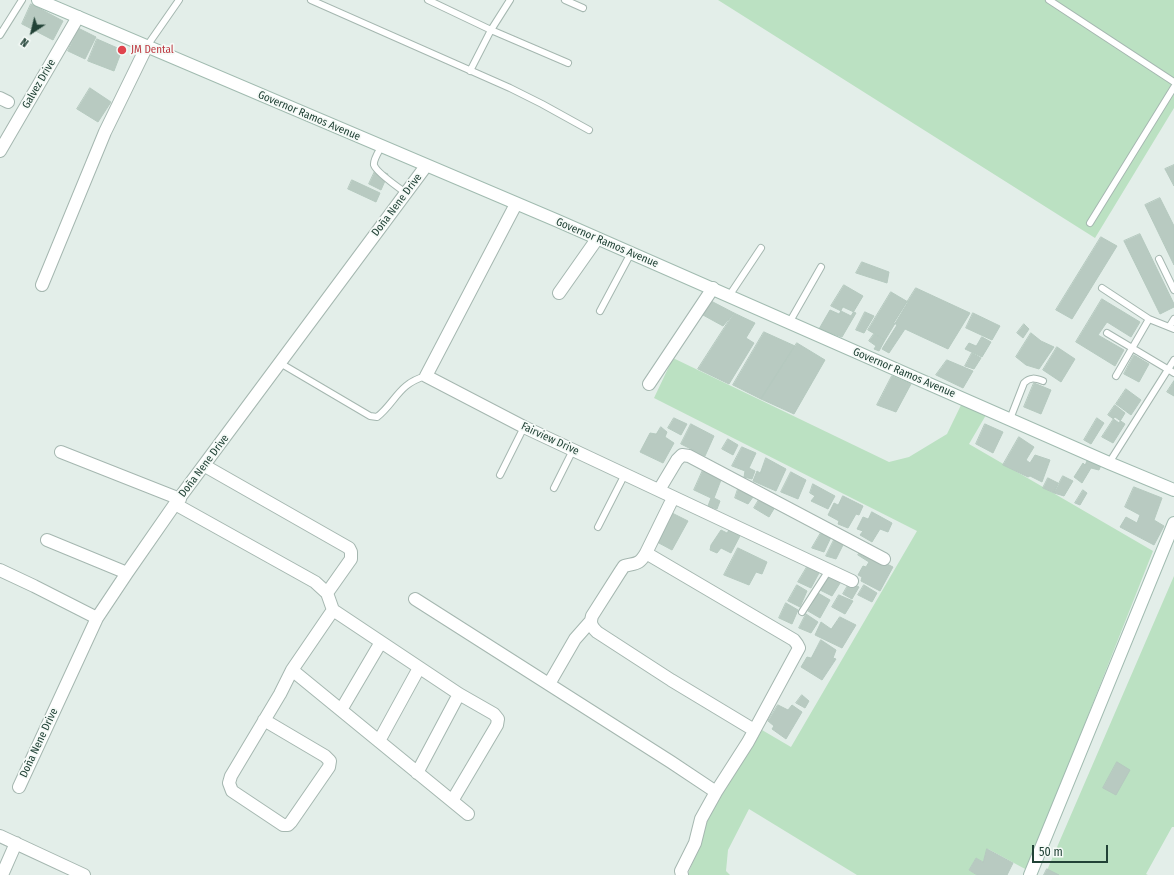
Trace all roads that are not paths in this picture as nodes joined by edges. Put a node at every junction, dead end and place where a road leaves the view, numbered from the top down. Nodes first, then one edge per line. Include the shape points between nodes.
1 (22, 0) edge
2 (38, 0) edge
3 (179, 0) edge
4 (311, 0) edge
5 (428, 0) edge
6 (510, 0) edge
7 (565, 0) edge
8 (1049, 0) edge
9 (583, 8) dead end
10 (78, 17) junction
11 (491, 30) junction
12 (0, 35) edge
13 (147, 46) junction
14 (568, 63) dead end
15 (470, 71) junction
16 (1174, 82) edge
17 (1174, 87) edge
18 (589, 130) dead end
19 (381, 147) junction
20 (0, 151) edge
21 (426, 166) junction
22 (406, 193) junction
23 (516, 204) junction
24 (1090, 223) dead end
25 (597, 239) junction
26 (761, 248) dead end
27 (631, 253) junction
28 (1159, 259) dead end
29 (821, 267) dead end
30 (42, 285) dead end
31 (713, 288) junction
32 (1102, 288) dead end
33 (1174, 290) edge
34 (559, 293) dead end
35 (729, 296) junction
36 (600, 311) dead end
37 (1148, 319) junction
38 (1174, 319) edge
39 (789, 322) junction
40 (1172, 328) edge
41 (1107, 333) dead end
42 (1132, 348) junction
43 (1174, 360) edge
44 (280, 364) junction
45 (1171, 371) edge
46 (426, 376) junction
47 (1116, 376) dead end
48 (1043, 381) dead end
49 (649, 384) dead end
50 (1010, 419) junction
51 (524, 427) junction
52 (573, 450) junction
53 (61, 452) dead end
54 (1109, 462) junction
55 (204, 466) junction
56 (625, 474) junction
57 (500, 475) dead end
58 (554, 488) dead end
59 (659, 490) junction
60 (1174, 490) edge
61 (673, 498) junction
62 (177, 502) junction
63 (1174, 522) edge
64 (598, 527) dead end
65 (48, 540) dead end
66 (646, 553) junction
67 (884, 559) dead end
68 (0, 570) edge
69 (829, 570) junction
70 (127, 573) junction
71 (852, 581) dead end
72 (327, 593) junction
73 (415, 599) dead end
74 (334, 610) junction
75 (802, 612) dead end
76 (97, 618) junction
77 (590, 622) junction
78 (381, 642) junction
79 (419, 668) junction
80 (292, 670) junction
81 (549, 684) junction
82 (459, 694) junction
83 (341, 710) junction
84 (264, 720) junction
85 (754, 730) junction
86 (379, 741) junction
87 (417, 773) junction
88 (19, 787) dead end
89 (716, 792) junction
90 (452, 801) junction
91 (468, 814) dead end
92 (0, 836) edge
93 (16, 843) junction
94 (2, 875) edge
95 (84, 875) edge
96 (682, 875) edge
97 (1030, 875) edge

1 - 12 lane
2 - 10 street, Governor Ramos Avenue
3 - 13 lane
4 - 15 lane
5 - 11 lane
6 - 11 lane
7 - 9 lane
8 - 16 lane
10 - 13 street, Governor Ramos Avenue
10 - 20 street, Galvez Drive
11 - 14 lane
11 - 15 lane
13 - 19 street, Governor Ramos Avenue
13 - 30 street via 105,132
15 - 18 lane via 542,104
17 - 24 lane
19 - 21 street, Governor Ramos Avenue
19 - 22 lane via 374,165
21 - 22 street, Doña Nene Drive
21 - 23 street, Governor Ramos Avenue
22 - 44 street, Doña Nene Drive
23 - 25 street, Governor Ramos Avenue
23 - 46 street
25 - 27 street, Governor Ramos Avenue
25 - 34 street
26 - 35 lane
27 - 31 street, Governor Ramos Avenue
27 - 36 lane
28 - 33 lane
29 - 39 lane
31 - 35 street, Governor Ramos Avenue
31 - 49 street
32 - 37 lane
35 - 39 street, Governor Ramos Avenue
37 - 40 lane
37 - 42 lane
38 - 40 lane
39 - 50 street, Governor Ramos Avenue
41 - 42 lane
42 - 45 lane
42 - 47 lane
43 - 45 lane
44 - 46 lane via 370,416 377,417 406,387
44 - 55 street, Doña Nene Drive
45 - 54 lane
46 - 51 street, Fairview Drive
48 - 50 lane via 1034,378 1024,383
50 - 54 street, Governor Ramos Avenue
51 - 52 street, Fairview Drive
51 - 57 lane
52 - 56 street, Fairview Drive
52 - 58 lane
53 - 62 street
54 - 60 street, Governor Ramos Avenue
55 - 62 street, Doña Nene Drive
55 - 72 street via 349,548 351,559
56 - 59 street, Fairview Drive
56 - 64 lane
59 - 61 street, Fairview Drive
59 - 67 street via 677,460 682,455 689,456
61 - 66 street
61 - 69 street, Fairview Drive
62 - 70 street, Doña Nene Drive
62 - 72 street via 315,582
63 - 97 street
65 - 70 street
66 - 77 street via 636,564 624,566
66 - 85 street via 798,644 798,652
68 - 76 street
69 - 71 street, Fairview Drive
69 - 75 lane
70 - 76 street, Doña Nene Drive
72 - 74 street
73 - 81 street
74 - 78 street
74 - 80 street
76 - 88 street, Doña Nene Drive
77 - 81 street via 575,639
77 - 85 street via 597,632
78 - 79 street
78 - 83 street
79 - 82 street
79 - 86 street
80 - 83 street
80 - 84 street
81 - 89 street
82 - 87 street
82 - 90 street via 494,714 498,719 497,726
83 - 86 street
84 - 84 street via 229,783 232,791 282,825 288,824 330,762 325,756
85 - 89 street
86 - 87 street
87 - 90 street
89 - 96 street via 701,819 695,843 681,871
90 - 91 street
92 - 93 street
93 - 94 street
93 - 95 street

